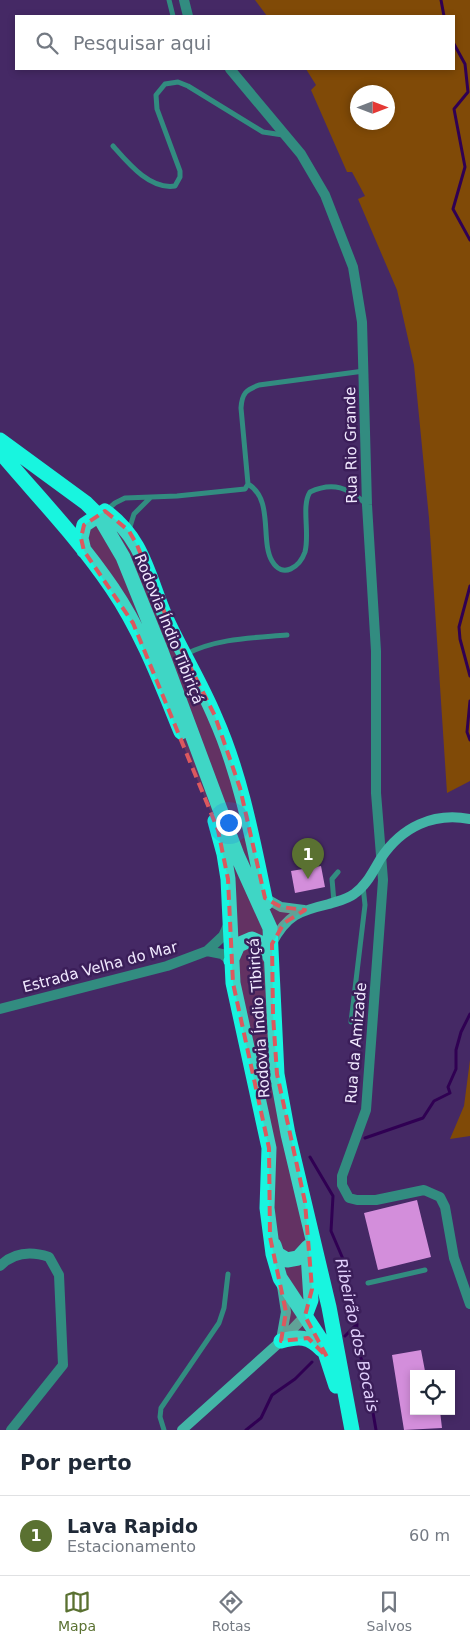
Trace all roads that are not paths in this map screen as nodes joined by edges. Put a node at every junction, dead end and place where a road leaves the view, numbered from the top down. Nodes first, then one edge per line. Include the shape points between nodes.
1 (168, 0) edge
2 (184, 0) edge
3 (173, 15) edge
4 (188, 15) edge
5 (231, 70) edge
6 (286, 135) junction
7 (113, 146) dead end
8 (364, 371) junction
9 (0, 440) edge
10 (0, 452) edge
11 (248, 484) junction
12 (151, 498) junction
13 (367, 505) junction
14 (102, 514) junction
15 (129, 531) junction
16 (84, 551) junction
17 (287, 635) dead end
18 (184, 655) junction
19 (470, 820) edge
20 (382, 858) junction
21 (338, 872) dead end
22 (363, 886) junction
23 (265, 898) junction
24 (334, 902) junction
25 (305, 910) junction
26 (229, 922) junction
27 (270, 928) junction
28 (272, 944) junction
29 (207, 951) junction
30 (230, 961) junction
31 (272, 962) junction
32 (0, 1009) edge
33 (352, 1022) dead end
34 (305, 1202) junction
35 (270, 1237) junction
36 (308, 1247) junction
37 (0, 1266) edge
38 (425, 1270) dead end
39 (228, 1274) dead end
40 (280, 1278) junction
41 (368, 1283) dead end
42 (470, 1304) edge
43 (305, 1316) junction
44 (281, 1341) junction
45 (327, 1356) junction
46 (11, 1430) edge
47 (164, 1430) edge
48 (182, 1430) edge
49 (348, 1430) edge
50 (352, 1430) edge

1 - 3 lane
2 - 4 street
5 - 6 street, Rua Rio Grande
6 - 7 lane via 263,132 178,82 164,84 156,95 157,109 180,171 175,186 155,183 141,174
6 - 8 street, Rua Rio Grande via 325,195 353,267 362,322
8 - 11 lane via 259,385 247,390 242,396 241,408
8 - 13 street, Rua Rio Grande
9 - 14 highway, Rodovia Índio Tibiriçá
10 - 16 highway, Rodovia Índio Tibiriçá
11 - 12 lane via 240,491
11 - 13 lane via 259,493 272,561 279,568 288,570 297,566 305,550 308,528 306,505 310,492 345,488 353,491
12 - 14 lane via 120,499
12 - 15 lane via 134,514
13 - 20 street, Rua Rio Grande via 376,651 376,793
14 - 15 highway
14 - 16 highway via 84,525
14 - 27 highway, Rodovia Índio Tibiriçá via 133,581 237,855
15 - 18 highway via 138,545
16 - 26 highway, Rodovia Índio Tibiriçá via 133,623 185,742 220,838 228,878
17 - 18 lane via 222,641
18 - 23 highway via 226,744 240,788
19 - 20 street via 440,817 428,820 396,840
20 - 22 street
20 - 42 street, Rua da Amizade via 382,908 366,1110 344,1165 342,1185 349,1198 357,1200 376,1200 424,1190 440,1197 445,1207 454,1258
21 - 24 lane via 332,878
22 - 24 street via 346,899
22 - 33 lane via 365,905
23 - 25 street via 281,907
23 - 27 highway
24 - 25 street
25 - 28 street via 284,923
26 - 29 street via 223,936
26 - 30 highway, Rodovia Índio Tibiriçá
27 - 28 highway, Rodovia Índio Tibiriçá
28 - 31 highway, Rodovia Índio Tibiriçá
29 - 30 street via 222,954
29 - 32 street, Estrada Velha do Mar via 167,966
30 - 31 highway via 238,945 252,940 263,944
30 - 35 highway, Rodovia Índio Tibiriçá via 269,1148 267,1208
31 - 34 highway, Rodovia Índio Tibiriçá via 277,1074
34 - 36 highway
34 - 50 highway, Rodovia Índio Tibiriçá via 329,1306
35 - 36 highway via 278,1254 287,1260 298,1258
35 - 40 highway, Rodovia Índio Tibiriçá
36 - 43 highway via 312,1300
37 - 46 street via 8,1258 34,1252 49,1257 59,1275 63,1365
38 - 41 lane
39 - 47 lane via 219,1323 161,1408
40 - 43 highway, Rodovia Índio Tibiriçá
40 - 44 street via 286,1312
43 - 44 street
43 - 45 highway, Rodovia Índio Tibiriçá
44 - 45 highway via 308,1338
44 - 48 street
45 - 49 highway, Rodovia Índio Tibiriçá

